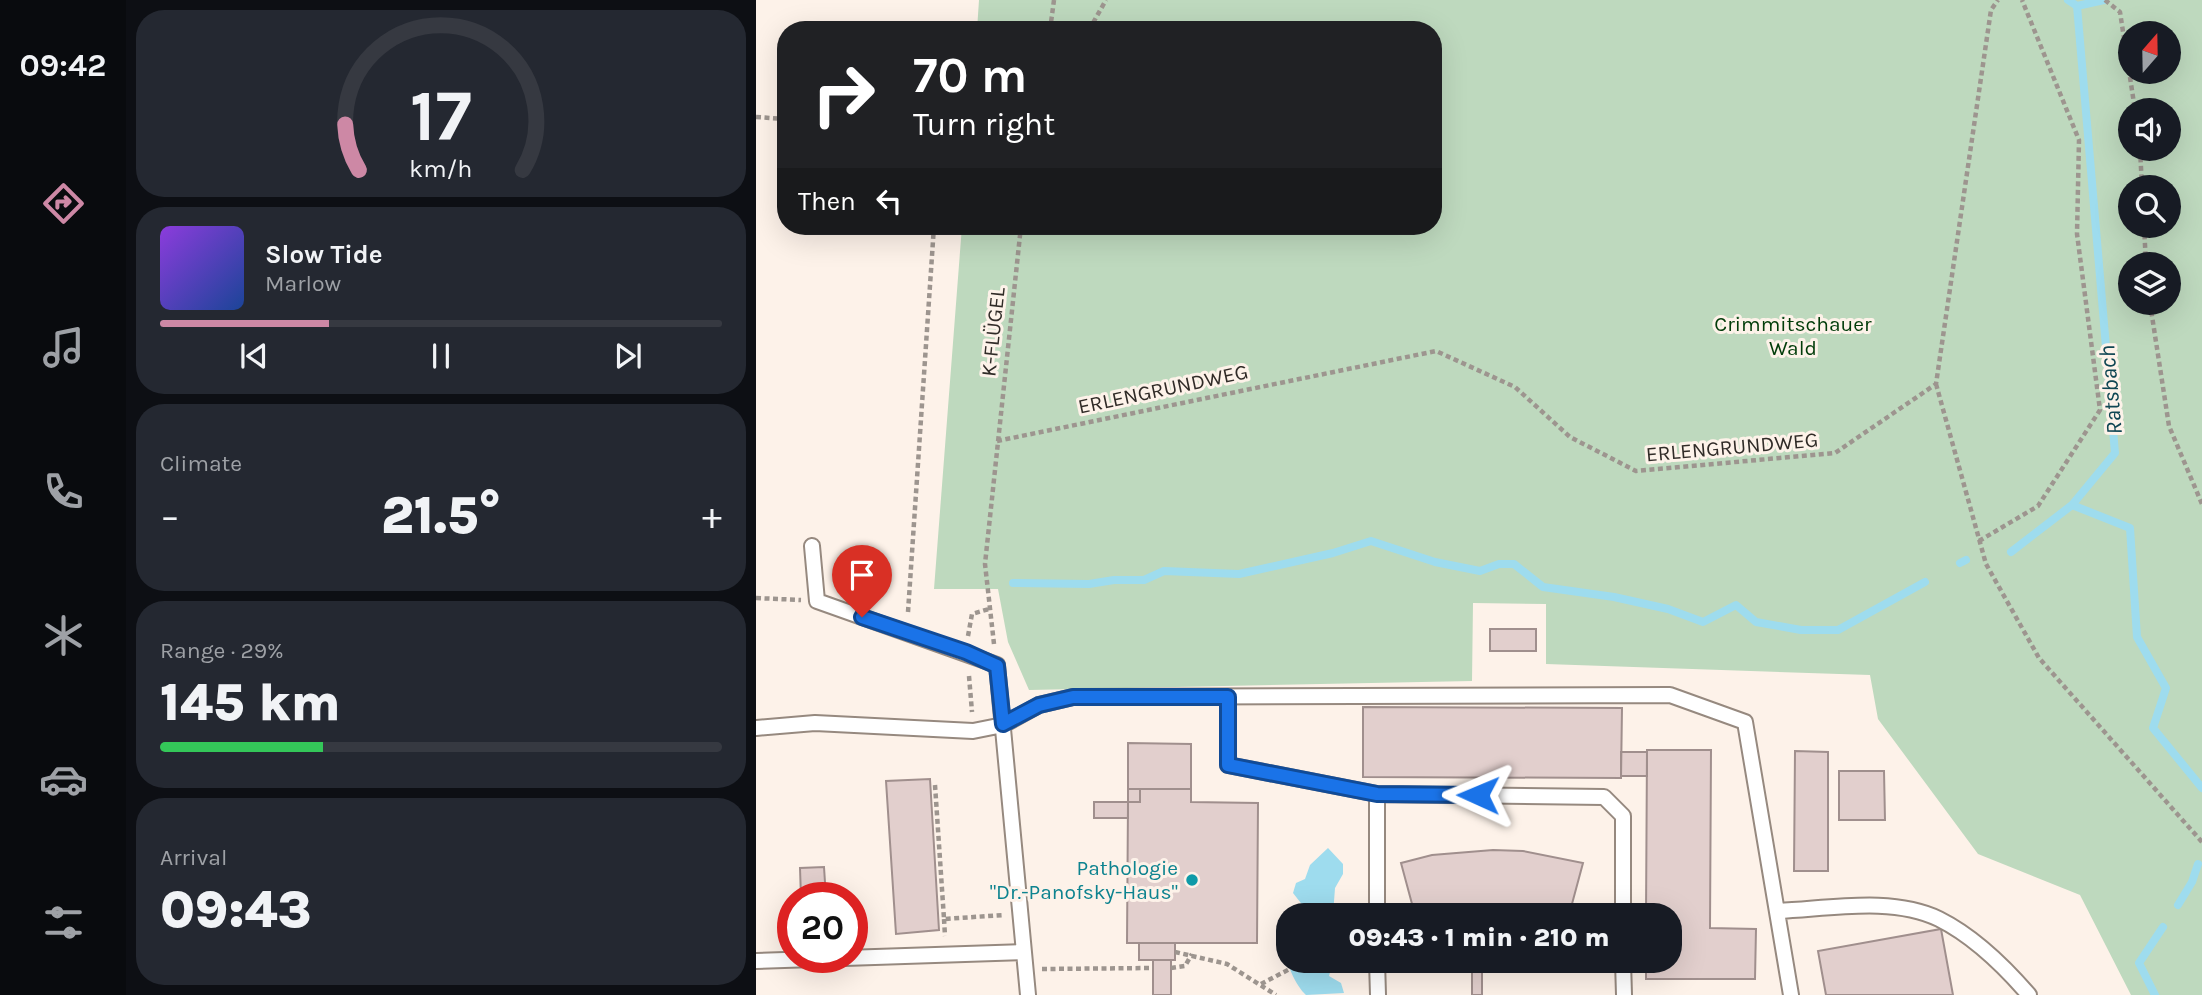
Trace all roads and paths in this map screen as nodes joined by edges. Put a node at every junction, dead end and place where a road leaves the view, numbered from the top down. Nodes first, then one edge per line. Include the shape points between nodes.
1 (1054, 0) edge
2 (1106, 0) edge
3 (1998, 0) edge
4 (2022, 0) edge
5 (2105, 0) edge
6 (1050, 21) edge
7 (1094, 21) edge
8 (2133, 98) edge
9 (756, 117) edge
10 (777, 118) edge
11 (932, 235) edge
12 (1020, 235) edge
13 (2152, 315) edge
14 (1936, 384) junction
15 (998, 441) junction
16 (2202, 504) edge
17 (1979, 541) junction
18 (812, 546) dead end
19 (756, 598) edge
20 (817, 601) junction
21 (906, 634) junction
22 (997, 666) junction
23 (1228, 697) junction
24 (1003, 724) junction
25 (756, 728) edge
26 (935, 785) dead end
27 (1377, 794) junction
28 (2202, 842) edge
29 (1377, 903) edge
30 (1623, 903) edge
31 (1778, 911) junction
32 (1020, 913) junction
33 (1024, 952) junction
34 (1175, 952) dead end
35 (1192, 954) junction
36 (756, 961) edge
37 (1153, 968) dead end
38 (1171, 968) dead end
39 (1026, 970) junction
40 (1281, 973) edge
41 (1377, 973) edge
42 (1623, 973) edge
43 (1261, 984) junction
44 (1028, 995) edge
45 (1276, 995) edge
46 (1378, 995) edge
47 (1624, 995) edge
48 (1791, 995) edge
49 (2029, 995) edge

1 - 6 path
2 - 7 path
3 - 14 path via 1991,10
4 - 17 path via 2079,140 2077,234 2100,410 2038,506
5 - 8 path via 2120,12
9 - 10 path
11 - 21 path
12 - 15 path, K-FLÜGEL
13 - 16 path via 2169,426
14 - 15 path, ERLENGRUNDWEG via 1835,453 1636,471 1570,437 1515,387 1436,351
14 - 17 path
15 - 22 path, K-FLÜGEL via 985,564
17 - 28 path via 1986,564 2039,658
18 - 20 lane
19 - 20 path
20 - 21 lane
21 - 22 lane
22 - 24 lane
23 - 24 lane via 1073,697 1039,705
23 - 27 lane via 1228,765
23 - 31 lane via 1670,695 1745,722
24 - 25 lane via 973,731 815,723
24 - 32 lane
26 - 32 path via 944,919
27 - 29 lane
27 - 30 lane via 1604,797 1623,816
31 - 48 lane
31 - 49 lane via 1875,906 1938,918 2008,971
32 - 33 lane
33 - 36 lane
33 - 39 lane
34 - 35 path
35 - 38 path via 1185,966
35 - 43 path via 1227,964
37 - 39 path
39 - 44 lane
40 - 43 path
41 - 46 lane
42 - 47 lane
43 - 45 path

